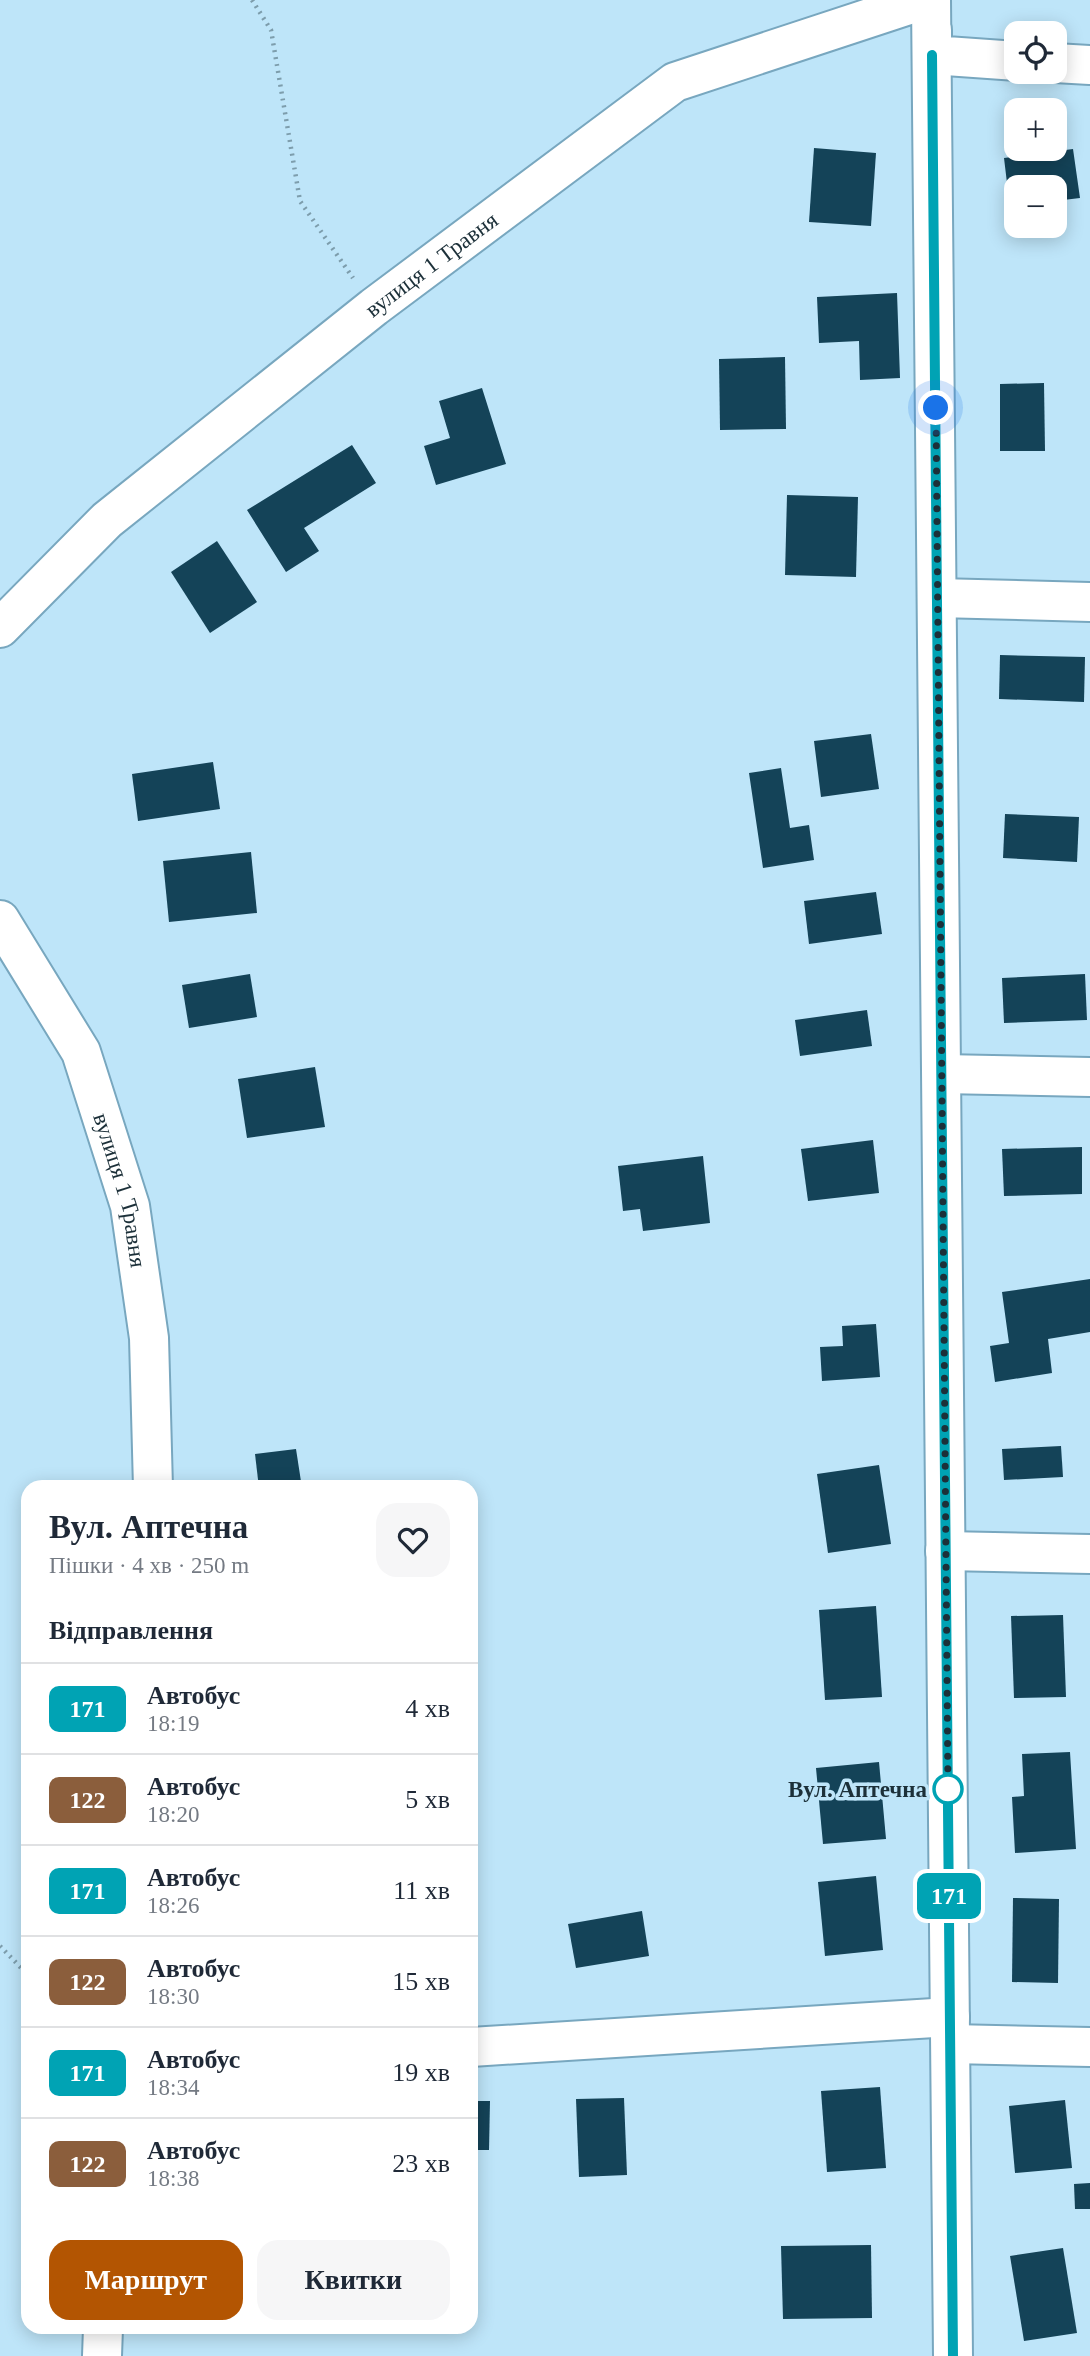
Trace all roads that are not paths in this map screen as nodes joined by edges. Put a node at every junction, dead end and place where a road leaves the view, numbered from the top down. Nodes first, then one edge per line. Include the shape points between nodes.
1 (924, 0) edge
2 (931, 0) edge
3 (932, 55) junction
4 (1004, 60) edge
5 (1067, 64) edge
6 (1090, 65) edge
7 (937, 598) junction
8 (1090, 602) edge
9 (0, 628) edge
10 (0, 920) edge
11 (942, 1074) junction
12 (1090, 1077) edge
13 (153, 1480) edge
14 (945, 1551) junction
15 (1090, 1554) edge
16 (951, 2031) junction
17 (1090, 2047) edge
18 (478, 2048) edge
19 (103, 2334) edge
20 (102, 2356) edge
21 (953, 2356) edge

1 - 9 street, вулиця 1 Травня via 675,82 374,307 107,520
2 - 3 street
3 - 4 street
3 - 7 street
5 - 6 street
7 - 8 street
7 - 11 street
10 - 13 street, вулиця 1 Травня via 81,1052 130,1206 149,1338
11 - 12 street
11 - 14 street
14 - 15 street
14 - 16 street
16 - 17 street
16 - 18 street
16 - 21 street
19 - 20 street

